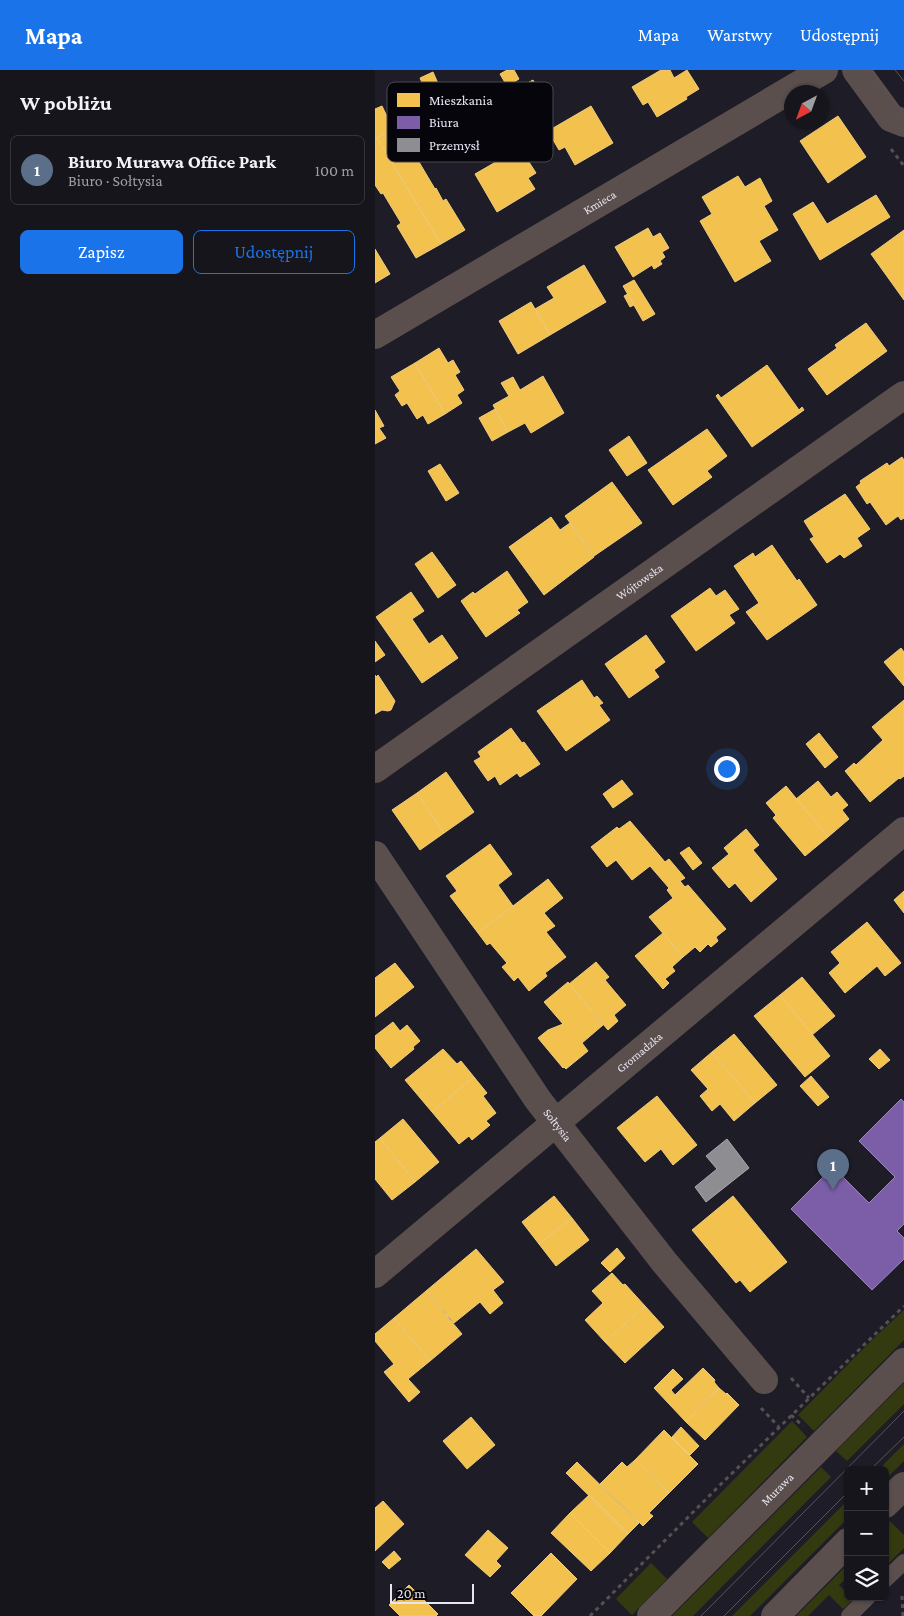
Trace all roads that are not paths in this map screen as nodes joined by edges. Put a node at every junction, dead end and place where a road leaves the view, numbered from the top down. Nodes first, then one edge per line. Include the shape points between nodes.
1 (824, 70) edge
2 (856, 70) edge
3 (904, 123) edge
4 (375, 335) edge
5 (904, 395) edge
6 (375, 769) edge
7 (904, 831) edge
8 (375, 855) edge
9 (556, 1124) junction
10 (375, 1274) edge
11 (904, 1362) edge
12 (764, 1380) dead end
13 (904, 1486) edge
14 (889, 1500) edge
15 (844, 1546) edge
16 (904, 1562) edge
17 (889, 1576) edge
18 (864, 1601) edge
19 (651, 1616) edge
20 (775, 1616) edge
21 (849, 1616) edge

1 - 4 street, Kmieca
2 - 3 street via 891,118
5 - 6 street, Wójtowska
7 - 9 street, Gromadzka
8 - 9 street, Sołtysia
9 - 10 street, Gromadzka
9 - 12 street, Sołtysia via 665,1263
11 - 19 street, Murawa
13 - 14 street
15 - 20 street
16 - 17 lane
18 - 21 lane

